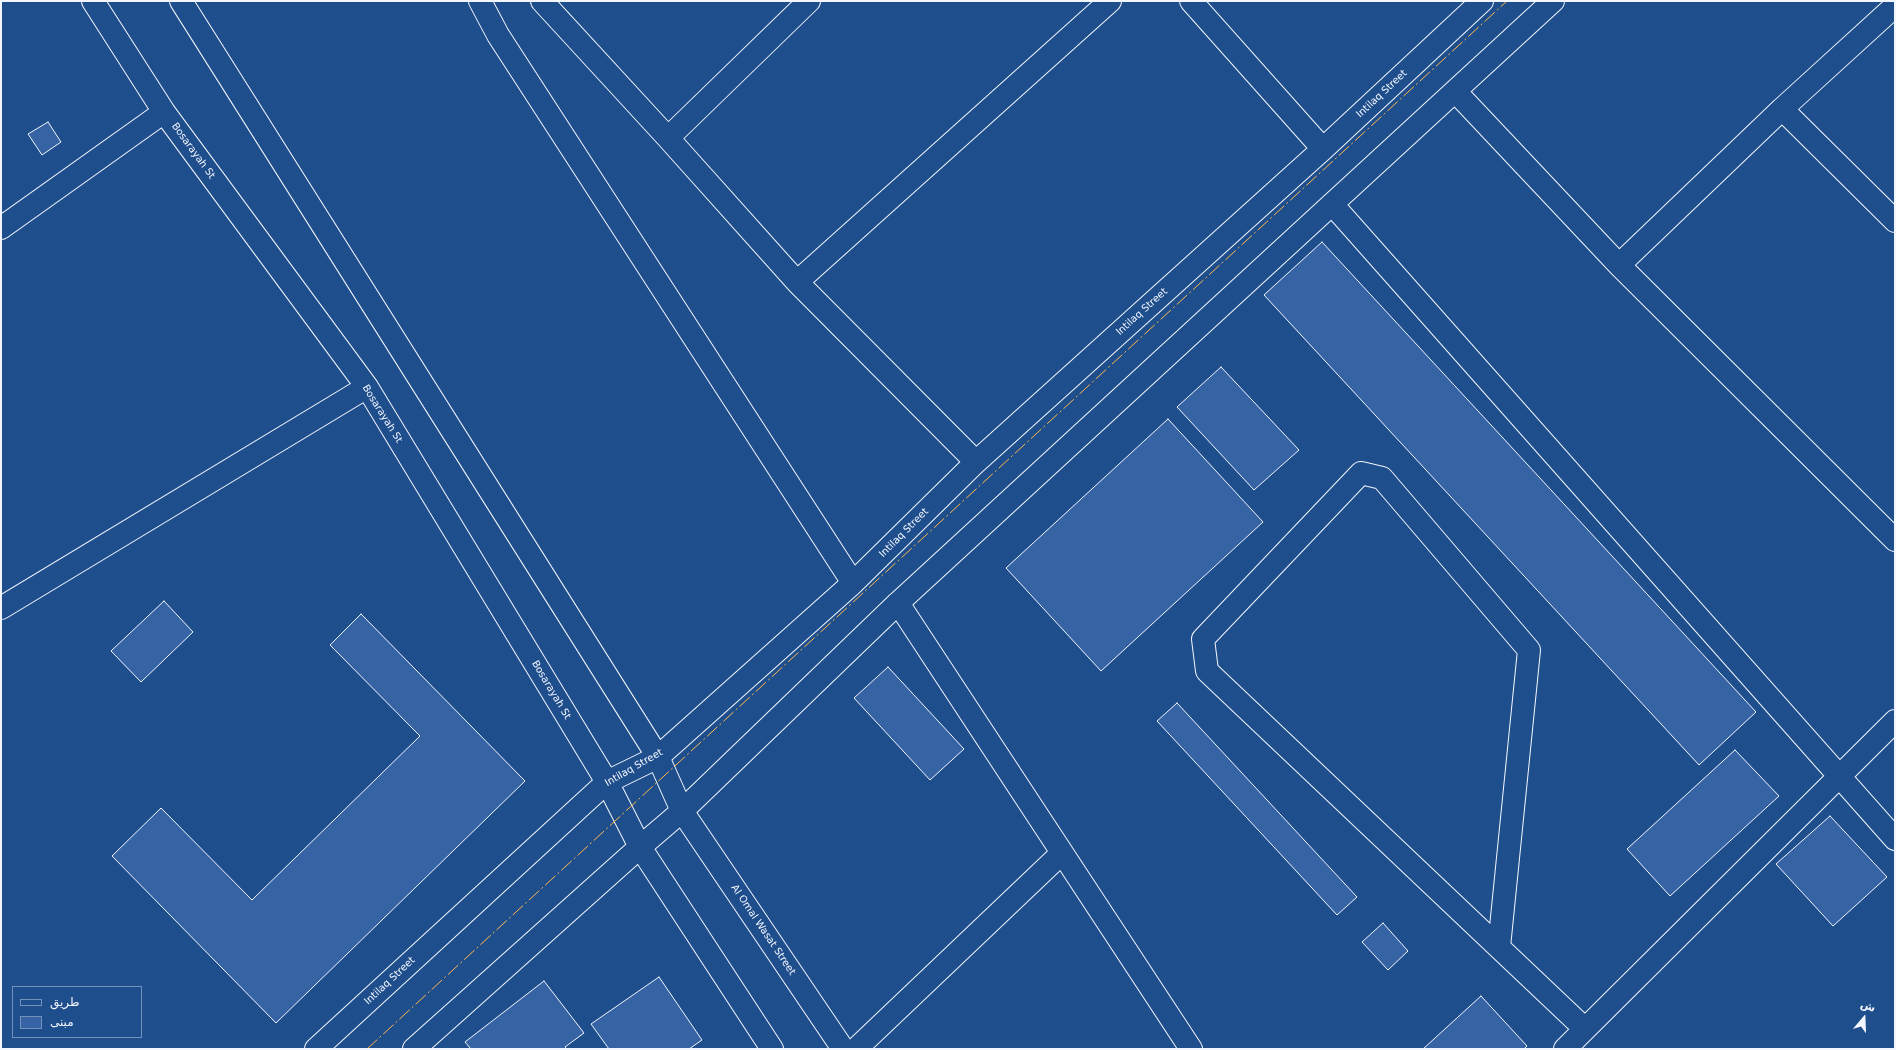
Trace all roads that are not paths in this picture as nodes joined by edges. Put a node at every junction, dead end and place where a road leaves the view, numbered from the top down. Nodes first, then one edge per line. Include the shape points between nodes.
1 (93, 1) edge
2 (181, 1) edge
3 (480, 1) edge
4 (542, 1) edge
5 (809, 1) edge
6 (1110, 1) edge
7 (1191, 1) edge
8 (1482, 1) edge
9 (1553, 1) edge
10 (1895, 6) edge
11 (1455, 91) junction
12 (1782, 109) junction
13 (164, 112) junction
14 (668, 138) junction
15 (1322, 149) junction
16 (1332, 204) junction
17 (1895, 221) edge
18 (1, 228) edge
19 (1619, 264) junction
20 (797, 282) junction
21 (367, 387) junction
22 (976, 462) junction
23 (1895, 540) edge
24 (853, 583) junction
25 (898, 603) junction
26 (1, 608) edge
27 (1895, 721) edge
28 (658, 757) junction
29 (1839, 777) junction
30 (607, 782) junction
31 (682, 811) junction
32 (1895, 840) edge
33 (640, 847) junction
34 (1062, 853) junction
35 (1499, 947) junction
36 (1585, 1029) junction
37 (435, 1042) edge
38 (316, 1049) edge
39 (414, 1049) edge
40 (772, 1049) edge
41 (843, 1049) edge
42 (856, 1049) edge
43 (1191, 1049) edge
44 (1565, 1049) edge

1 - 13 street, Bosarayah St
2 - 28 street
3 - 24 street via 498,35
4 - 14 street
5 - 14 street
6 - 20 street
7 - 15 street
8 - 15 street, Intilaq Street
9 - 11 street
10 - 12 street
11 - 16 street
11 - 19 street
12 - 17 street
12 - 19 street
13 - 18 street
13 - 21 street, Bosarayah St
14 - 20 street
15 - 22 street, Intilaq Street
16 - 25 street
16 - 29 street
19 - 23 street
20 - 22 street
21 - 26 street
21 - 30 street, Bosarayah St
22 - 24 street, Intilaq Street
24 - 28 street, Intilaq Street
25 - 31 street
25 - 34 street
27 - 29 street
28 - 30 street, Intilaq Street
28 - 31 street
29 - 32 street
29 - 36 street
30 - 33 street, Bosarayah St
30 - 38 street, Intilaq Street
31 - 33 street
31 - 41 street, Al Omal Wasat Street
33 - 37 street
33 - 40 street
34 - 42 street
34 - 43 street
35 - 35 street via 1207,671 1203,639 1361,473 1382,478 1529,650
35 - 36 street
36 - 44 street
37 - 39 street

